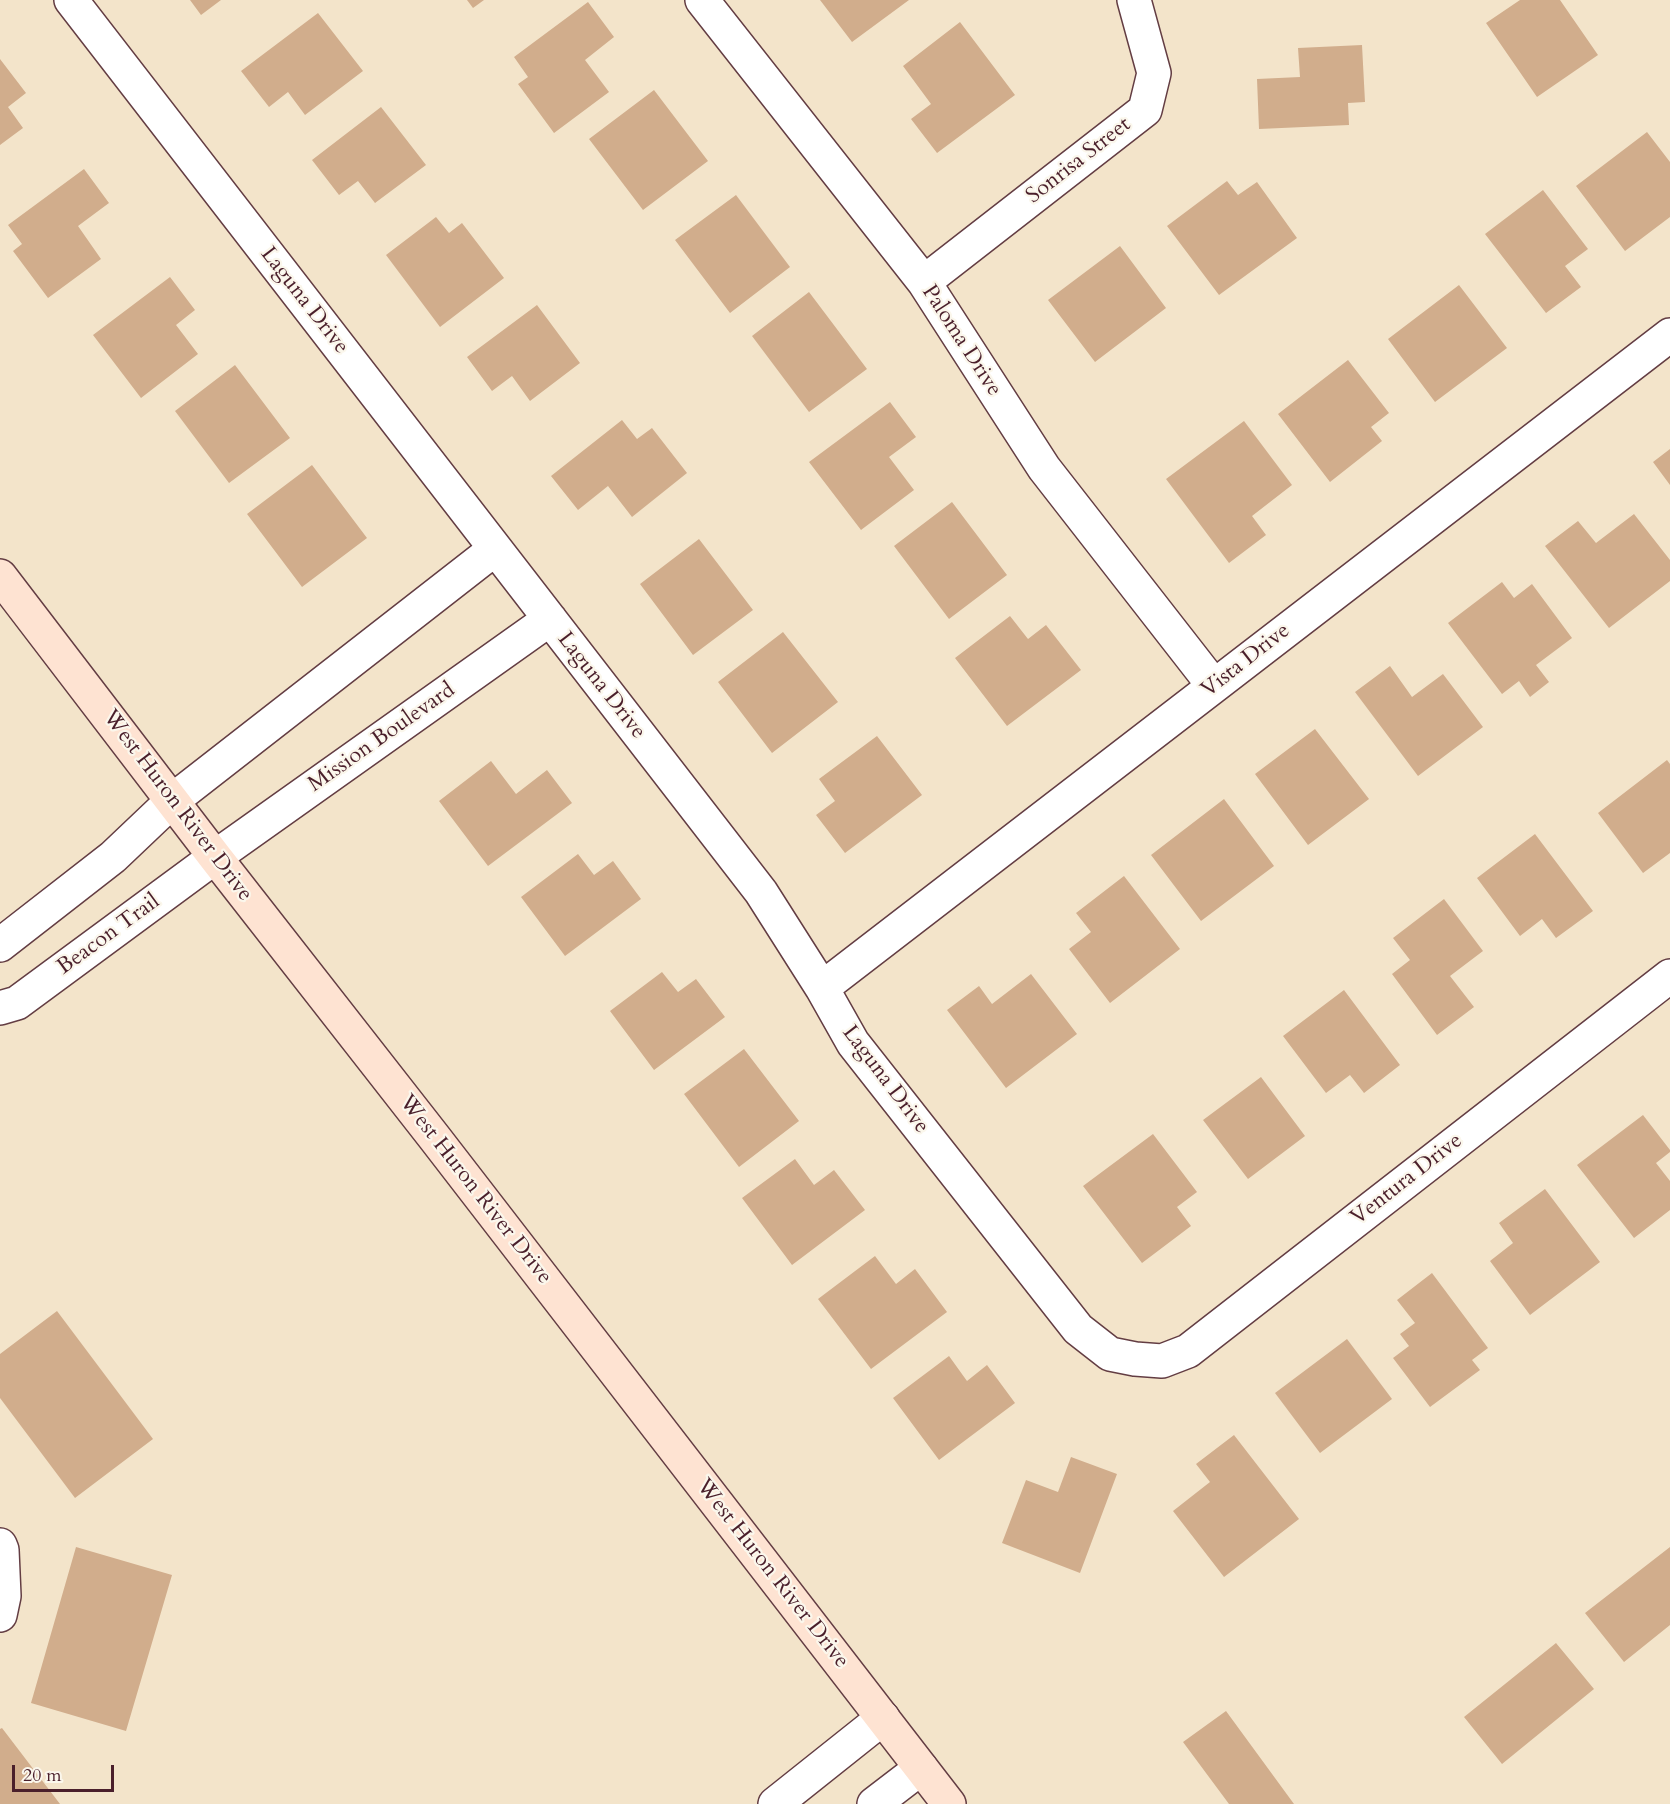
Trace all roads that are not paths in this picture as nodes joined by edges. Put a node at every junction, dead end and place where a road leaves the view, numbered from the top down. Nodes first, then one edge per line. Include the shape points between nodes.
1 (71, 0) edge
2 (702, 0) edge
3 (1134, 0) edge
4 (924, 282) junction
5 (1670, 335) edge
6 (495, 549) junction
7 (0, 576) edge
8 (549, 619) junction
9 (1214, 686) junction
10 (173, 800) junction
11 (215, 857) junction
12 (0, 945) edge
13 (1670, 976) edge
14 (822, 988) junction
15 (0, 1008) edge
16 (1135, 1359) joint
17 (0, 1545) edge
18 (0, 1615) edge
19 (883, 1718) junction
20 (921, 1768) junction
21 (775, 1804) edge
22 (874, 1804) edge
23 (949, 1804) edge

1 - 6 street, Laguna Drive
2 - 4 street, Paloma Drive
3 - 4 street, Sonrisa Street via 1154,73 1145,110
4 - 9 street, Paloma Drive via 1044,468
5 - 9 street, Vista Drive
6 - 8 street, Laguna Drive
6 - 10 street
7 - 10 main road, West Huron River Drive
8 - 11 street, Mission Boulevard
8 - 14 street, Laguna Drive via 761,892
9 - 14 street, Vista Drive
10 - 11 main road, West Huron River Drive
10 - 12 street via 113,856
11 - 15 street, Beacon Trail via 16,1003
11 - 19 main road, West Huron River Drive
13 - 16 street, Ventura Drive via 1188,1351 1162,1360
14 - 16 street, Laguna Drive via 853,1042 1078,1329 1110,1354
17 - 18 street via 4,1596
19 - 20 main road, West Huron River Drive
19 - 21 street
20 - 22 street
20 - 23 main road, West Huron River Drive

